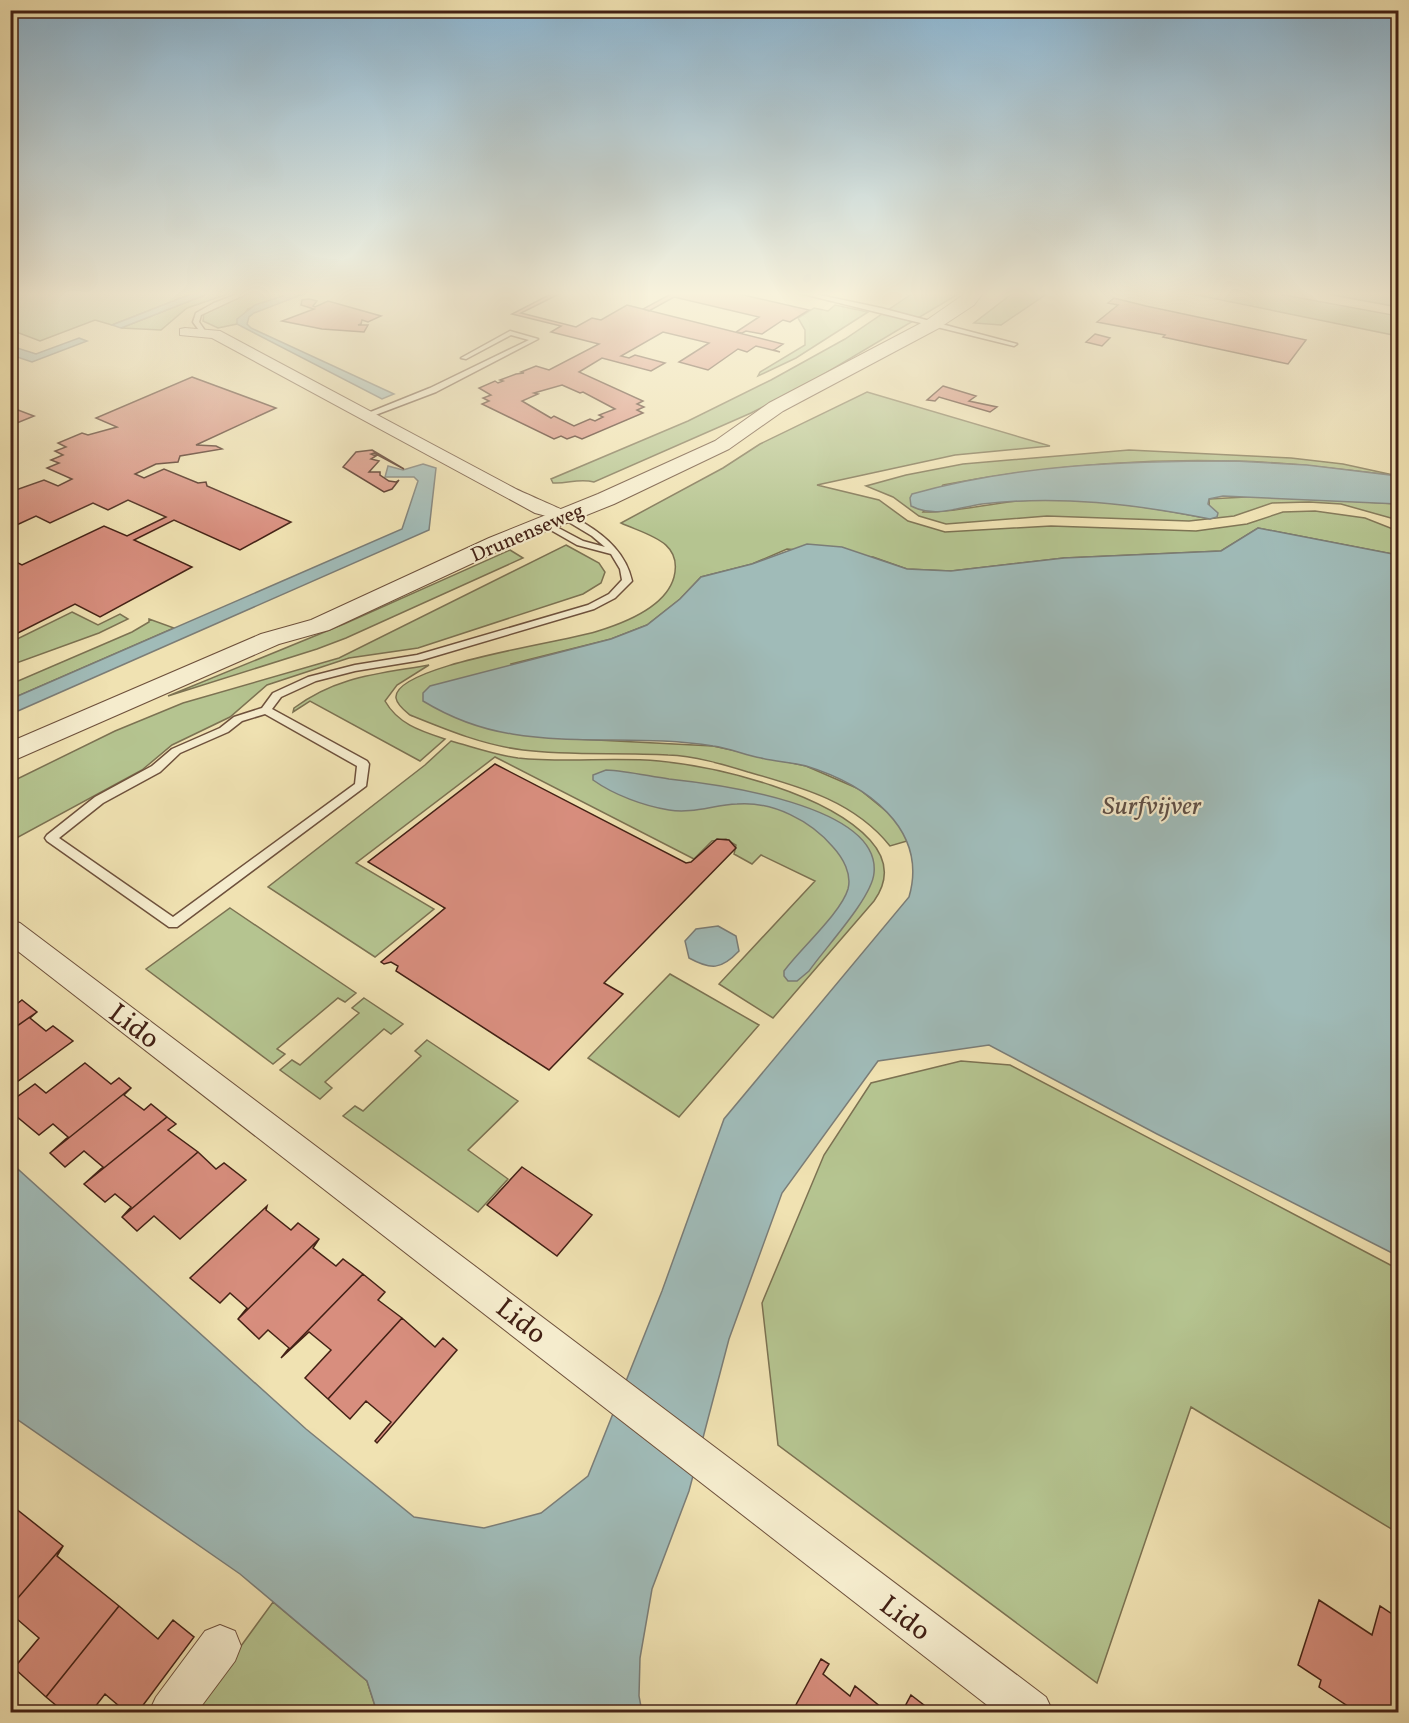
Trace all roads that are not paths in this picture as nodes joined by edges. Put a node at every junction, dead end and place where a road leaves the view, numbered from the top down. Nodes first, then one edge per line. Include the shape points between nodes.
1 (289, 373) edge
2 (466, 373) edge
3 (837, 373) edge
4 (367, 415) junction
5 (550, 516) junction
6 (615, 552) junction
7 (266, 710) junction
8 (10, 753) edge
9 (10, 930) edge
10 (220, 1646) dead end
11 (171, 1713) edge
12 (1031, 1713) edge

1 - 4 street
2 - 4 lane
3 - 5 street, Drunenseweg
4 - 5 street
5 - 6 lane via 597,536
5 - 6 lane via 580,543
5 - 8 street, Drunenseweg via 320,625 270,639
6 - 7 lane via 626,566 627,580 612,596 591,607 418,658 312,679 277,695
7 - 7 lane via 238,719 224,730 176,751 156,769 99,800 51,838 173,924 360,786 363,764
9 - 12 street, Lido
10 - 11 street

